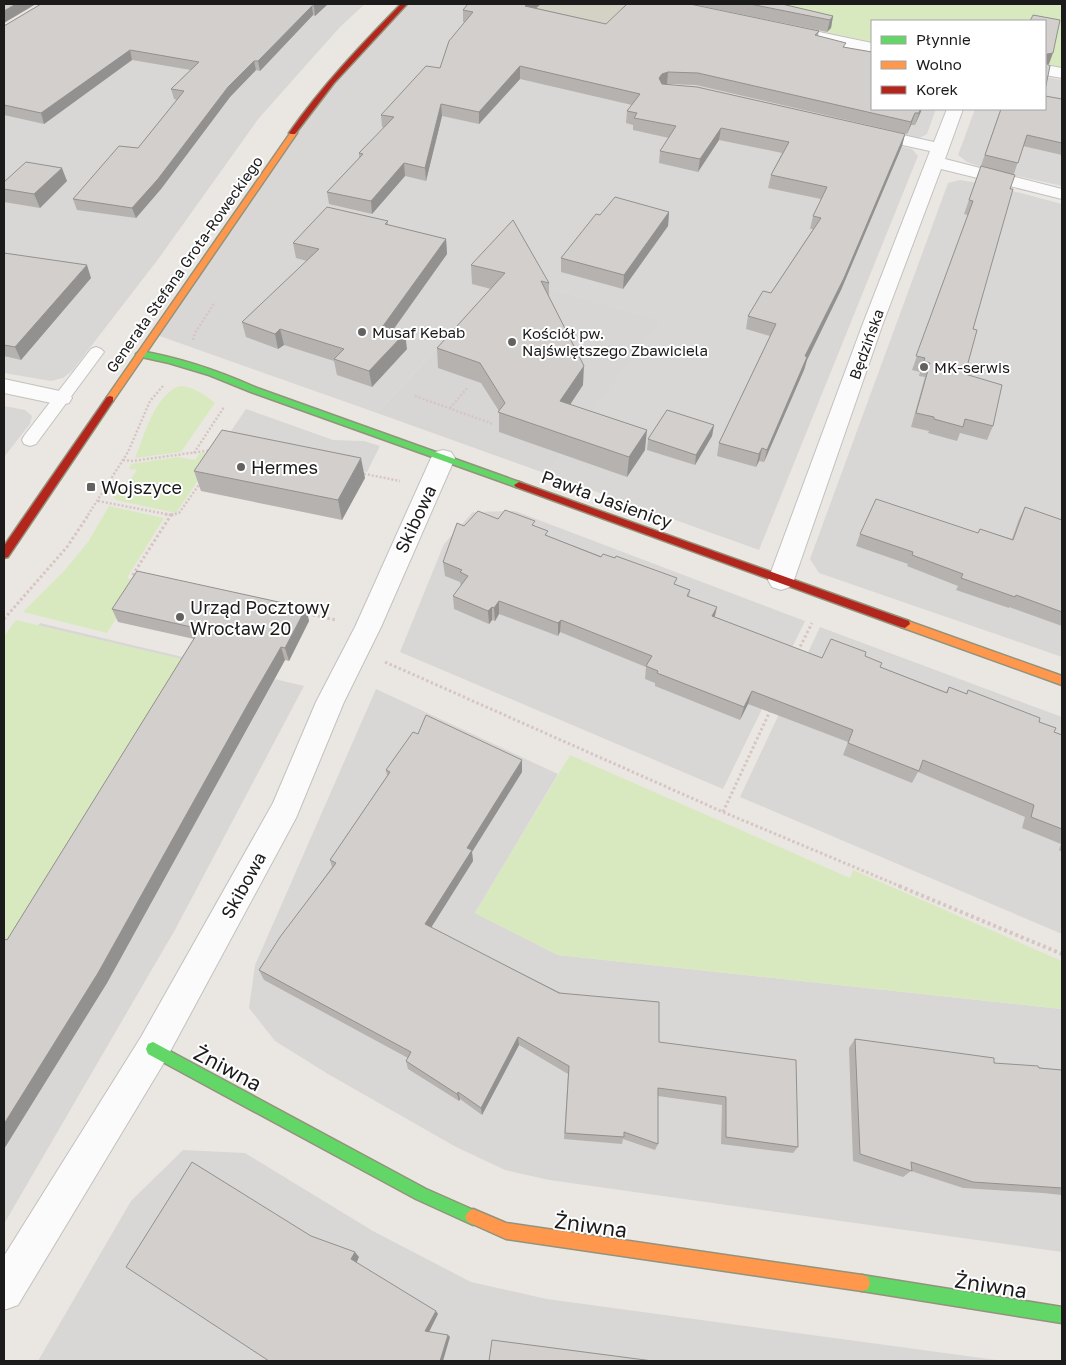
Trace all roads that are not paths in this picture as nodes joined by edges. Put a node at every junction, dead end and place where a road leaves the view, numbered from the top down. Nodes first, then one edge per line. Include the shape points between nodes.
1 (404, 4) edge
2 (786, 30) edge
3 (871, 48) edge
4 (1046, 70) edge
5 (1062, 73) edge
6 (955, 110) edge
7 (847, 127) edge
8 (936, 155) junction
9 (1062, 194) edge
10 (96, 352) dead end
11 (140, 354) junction
12 (4, 386) edge
13 (61, 398) junction
14 (30, 440) dead end
15 (443, 458) junction
16 (4, 554) edge
17 (781, 580) junction
18 (1062, 681) edge
19 (153, 1049) junction
20 (4, 1291) edge
21 (1062, 1316) edge

1 - 11 street, Generała Stefana Grota-Roweckiego via 306,113
2 - 3 street
4 - 5 street
6 - 8 street, Będzińska
7 - 8 street
8 - 9 street
8 - 17 street, Będzińska
10 - 13 lane
11 - 15 street, Pawła Jasienicy via 175,359
11 - 16 street, Generała Stefana Grota-Roweckiego
12 - 13 street
13 - 14 lane
15 - 17 street, Pawła Jasienicy
15 - 19 street, Skibowa via 362,639 330,702 285,809
17 - 18 street, Pawła Jasienicy
19 - 20 street, Skibowa
19 - 21 street, Żniwna via 421,1194 506,1231

